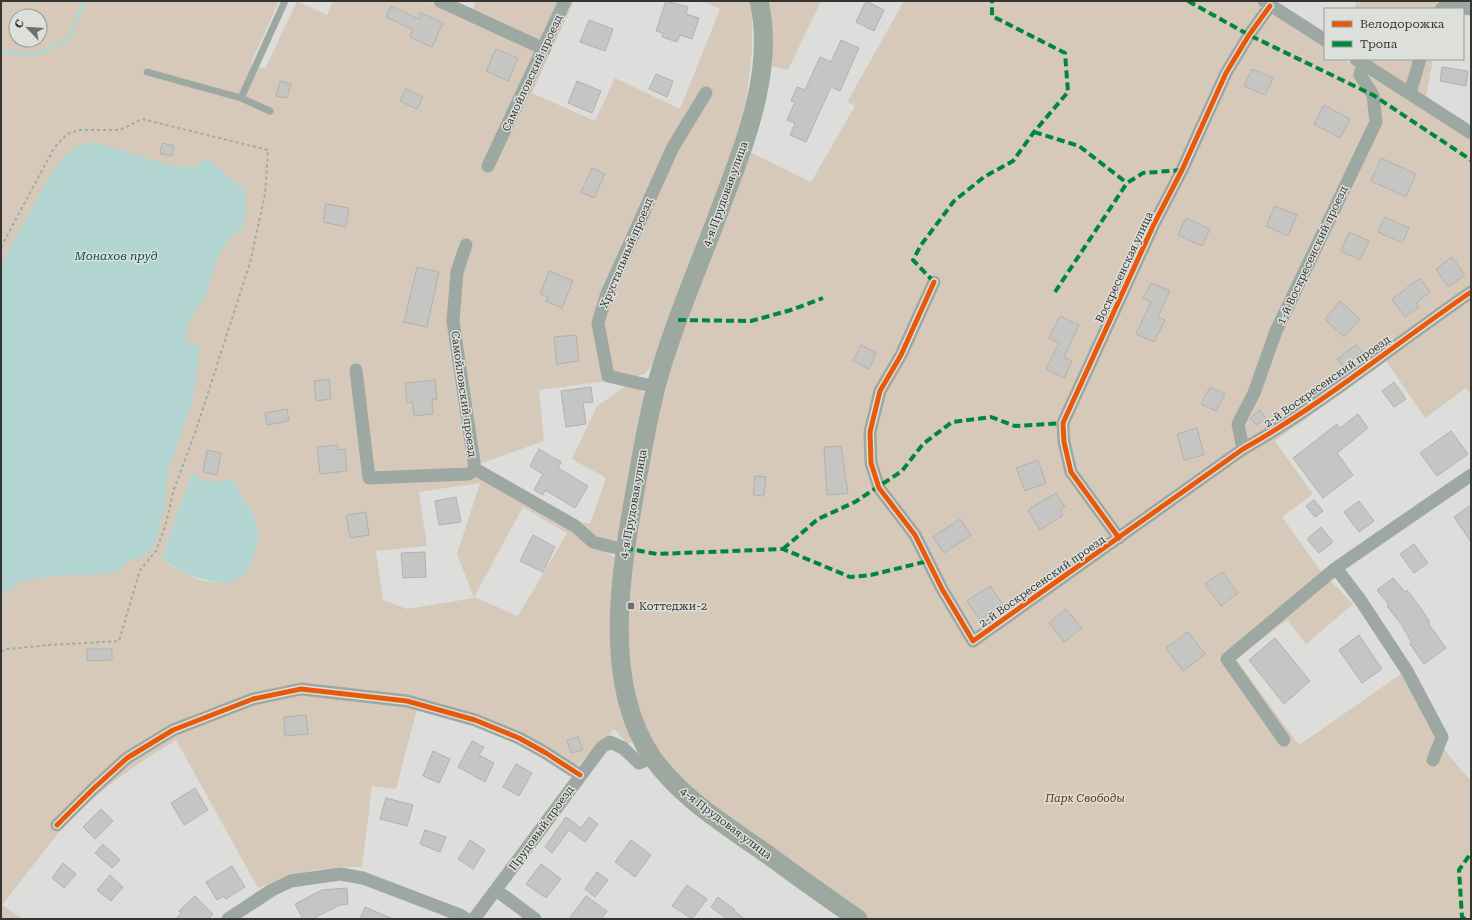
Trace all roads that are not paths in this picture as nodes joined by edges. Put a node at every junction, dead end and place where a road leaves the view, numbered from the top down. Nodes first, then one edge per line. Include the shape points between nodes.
1 (285, 1) edge
2 (440, 1) edge
3 (565, 1) edge
4 (759, 1) edge
5 (1267, 4) edge
6 (1442, 8) edge
7 (1471, 9) edge
8 (1324, 39) edge
9 (544, 49) junction
10 (1420, 60) edge
11 (1359, 61) edge
12 (147, 72) dead end
13 (706, 93) dead end
14 (1410, 93) junction
15 (241, 98) junction
16 (270, 111) dead end
17 (1471, 133) edge
18 (488, 166) dead end
19 (466, 245) dead end
20 (934, 282) dead end
21 (1471, 292) edge
22 (356, 370) dead end
23 (656, 387) junction
24 (1243, 449) junction
25 (475, 469) junction
26 (1471, 474) edge
27 (1120, 538) junction
28 (625, 548) junction
29 (1336, 568) junction
30 (1284, 740) dead end
31 (653, 757) junction
32 (1433, 760) dead end
33 (580, 775) junction
34 (57, 826) dead end
35 (496, 890) junction
36 (850, 917) edge
37 (228, 919) edge
38 (466, 919) edge
39 (474, 919) edge
40 (535, 919) edge

1 - 15 lane
2 - 9 street
3 - 9 street, Самойловский проезд
4 - 23 main road, 4-я Прудовая улица via 764,56 755,101 741,152 678,320
5 - 8 street
5 - 27 street, Воскресенская улица via 1226,73 1063,423 1064,442 1071,472
6 - 7 street via 1446,5
9 - 18 street, Самойловский проезд
10 - 14 street
11 - 14 street
11 - 24 street, 1-й Воскресенский проезд via 1360,75 1373,95 1376,122 1276,331 1254,393 1238,424
12 - 15 lane
13 - 23 street, Хрустальный проезд via 673,147 606,296 598,323 608,376
14 - 17 street
15 - 16 lane
19 - 25 street, Самойловский проезд via 457,272 453,321
20 - 27 street, 2-й Воскресенский проезд via 901,355 880,391 870,432 871,463 879,488 915,535 942,589 973,641
21 - 24 street, 2-й Воскресенский проезд via 1283,426
22 - 25 street via 369,478 469,474
23 - 28 main road, 4-я Прудовая улица
24 - 27 street, 2-й Воскресенский проезд
25 - 28 street, Самойловский проезд via 575,526 593,542
26 - 29 street
28 - 31 main road, 4-я Прудовая улица via 620,648 625,689 634,722
29 - 30 street via 1227,659
29 - 32 street via 1407,671 1442,737
31 - 33 street, Прудовый проезд via 639,763 624,748 610,742 602,747
31 - 36 main road, 4-я Прудовая улица via 673,782 725,825
33 - 34 street via 519,738 475,720 407,701 301,689 253,699 173,730 127,758
33 - 35 street, Прудовый проезд
35 - 39 street, Прудовый проезд
35 - 40 street
37 - 38 street via 272,890 291,881 340,874 363,878

